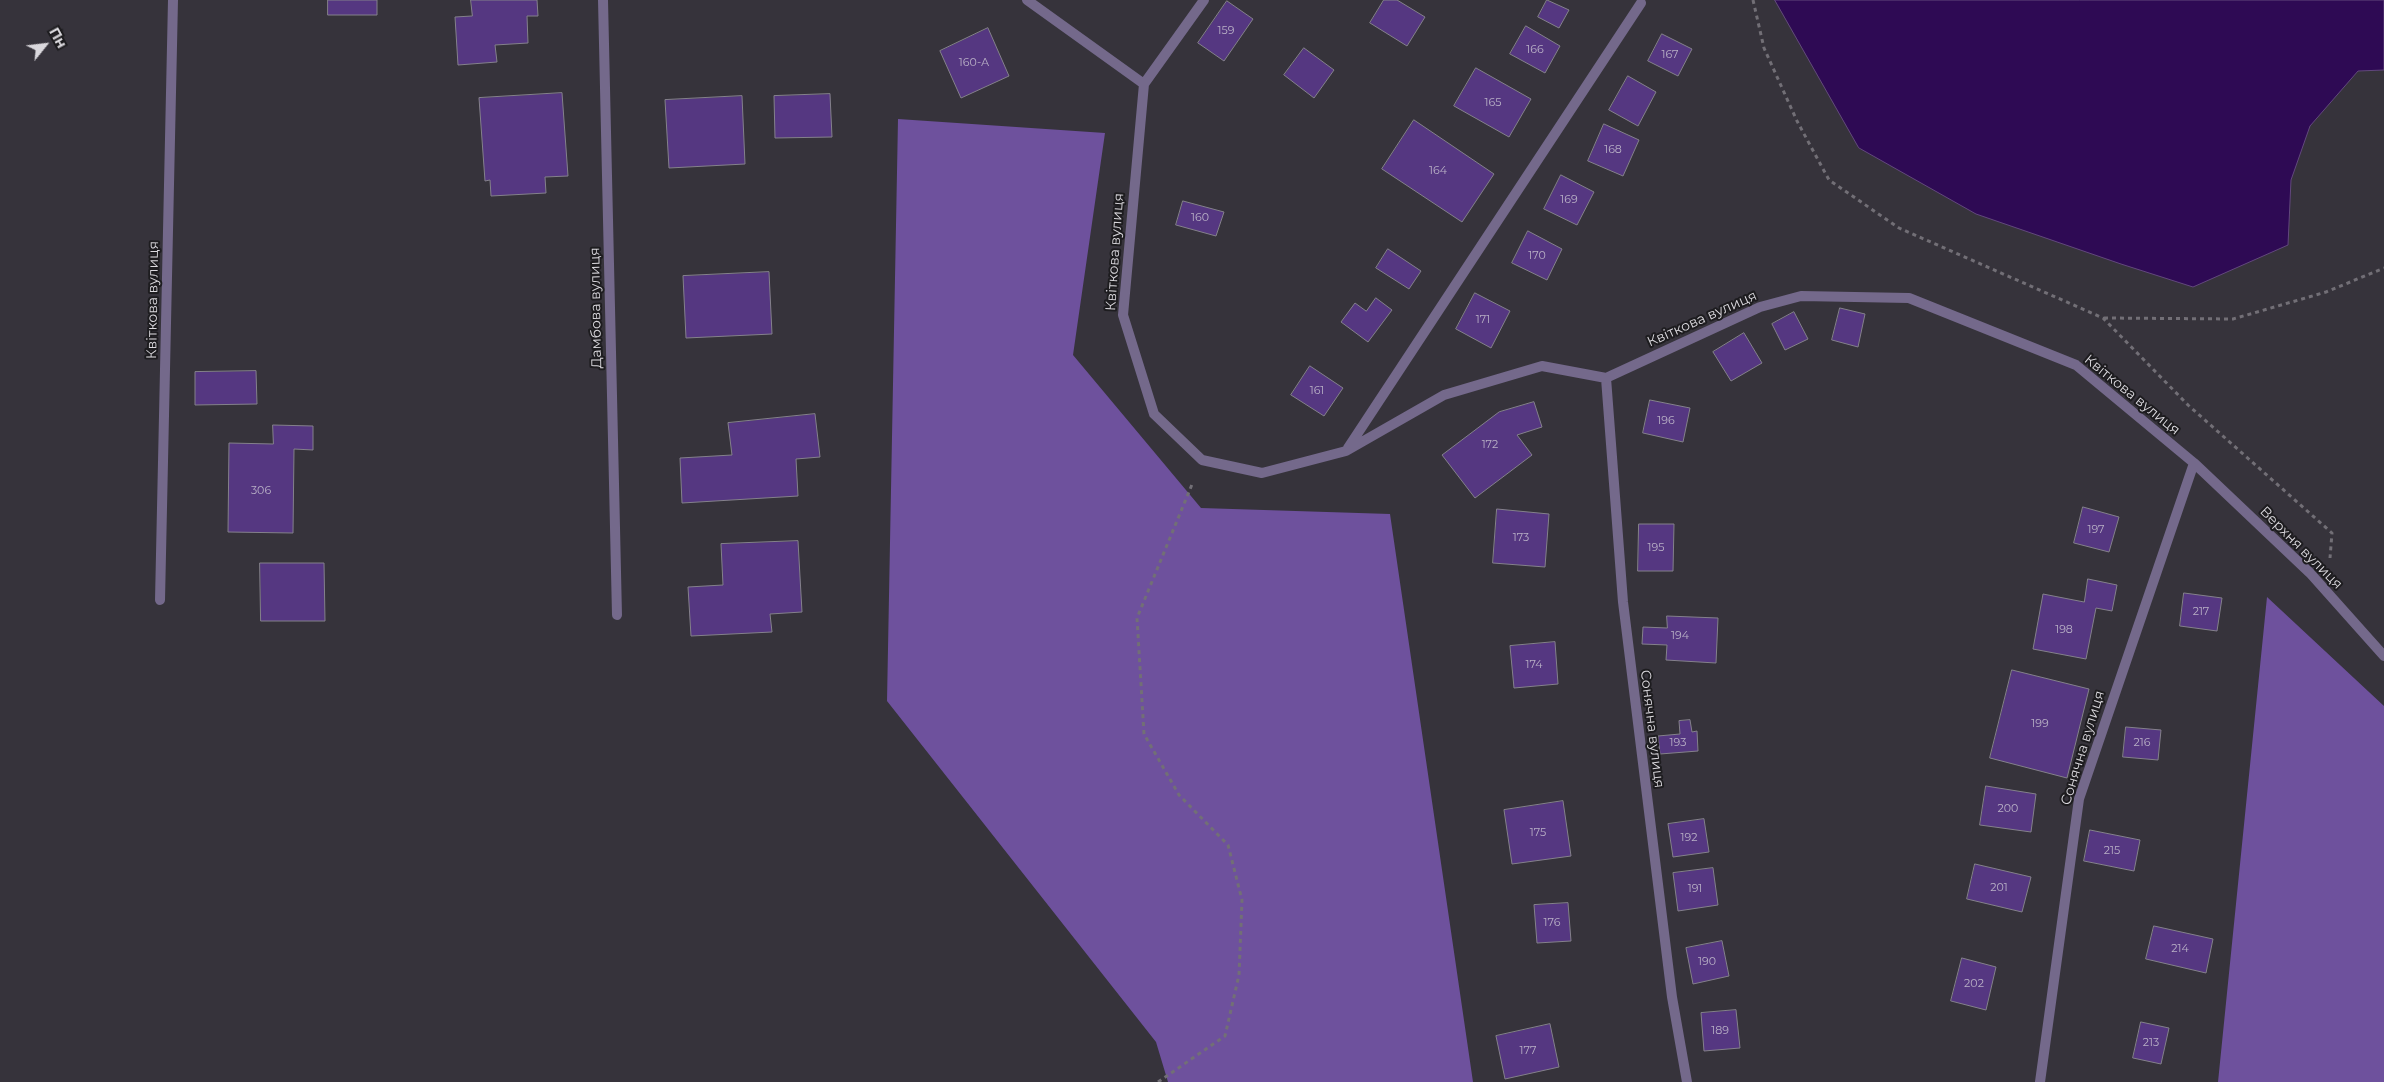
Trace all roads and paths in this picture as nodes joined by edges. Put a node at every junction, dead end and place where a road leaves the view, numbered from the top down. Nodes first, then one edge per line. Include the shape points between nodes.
1 (173, 0) edge
2 (603, 0) edge
3 (1027, 0) edge
4 (1204, 0) edge
5 (1753, 0) edge
6 (1641, 3) dead end
7 (1144, 84) junction
8 (1796, 121) dead end
9 (2384, 268) edge
10 (2103, 318) dead end
11 (1606, 378) junction
12 (1346, 451) junction
13 (1202, 460) junction
14 (2194, 463) junction
15 (160, 600) dead end
16 (617, 615) dead end
17 (2384, 656) edge
18 (1158, 1082) edge
19 (1687, 1082) edge
20 (2040, 1082) edge

1 - 15 street, Квіткова вулиця
2 - 16 street, Дамбова вулиця
3 - 7 street
4 - 7 street
5 - 8 path via 1764,48
6 - 12 street
7 - 13 street, Квіткова вулиця via 1123,315 1154,414
9 - 10 path via 2326,292 2233,319
11 - 12 street via 1542,366 1444,395
11 - 14 street, Квіткова вулиця via 1760,307 1800,296 1909,298 2076,365
11 - 19 street, Сонячна вулиця via 1623,602 1672,996
12 - 13 street via 1262,473
13 - 18 path via 1137,618 1144,734 1180,795 1228,845 1242,900 1239,975 1225,1036
14 - 17 street, Верхня вулиця via 2310,573
14 - 20 street, Сонячна вулиця via 2079,800

